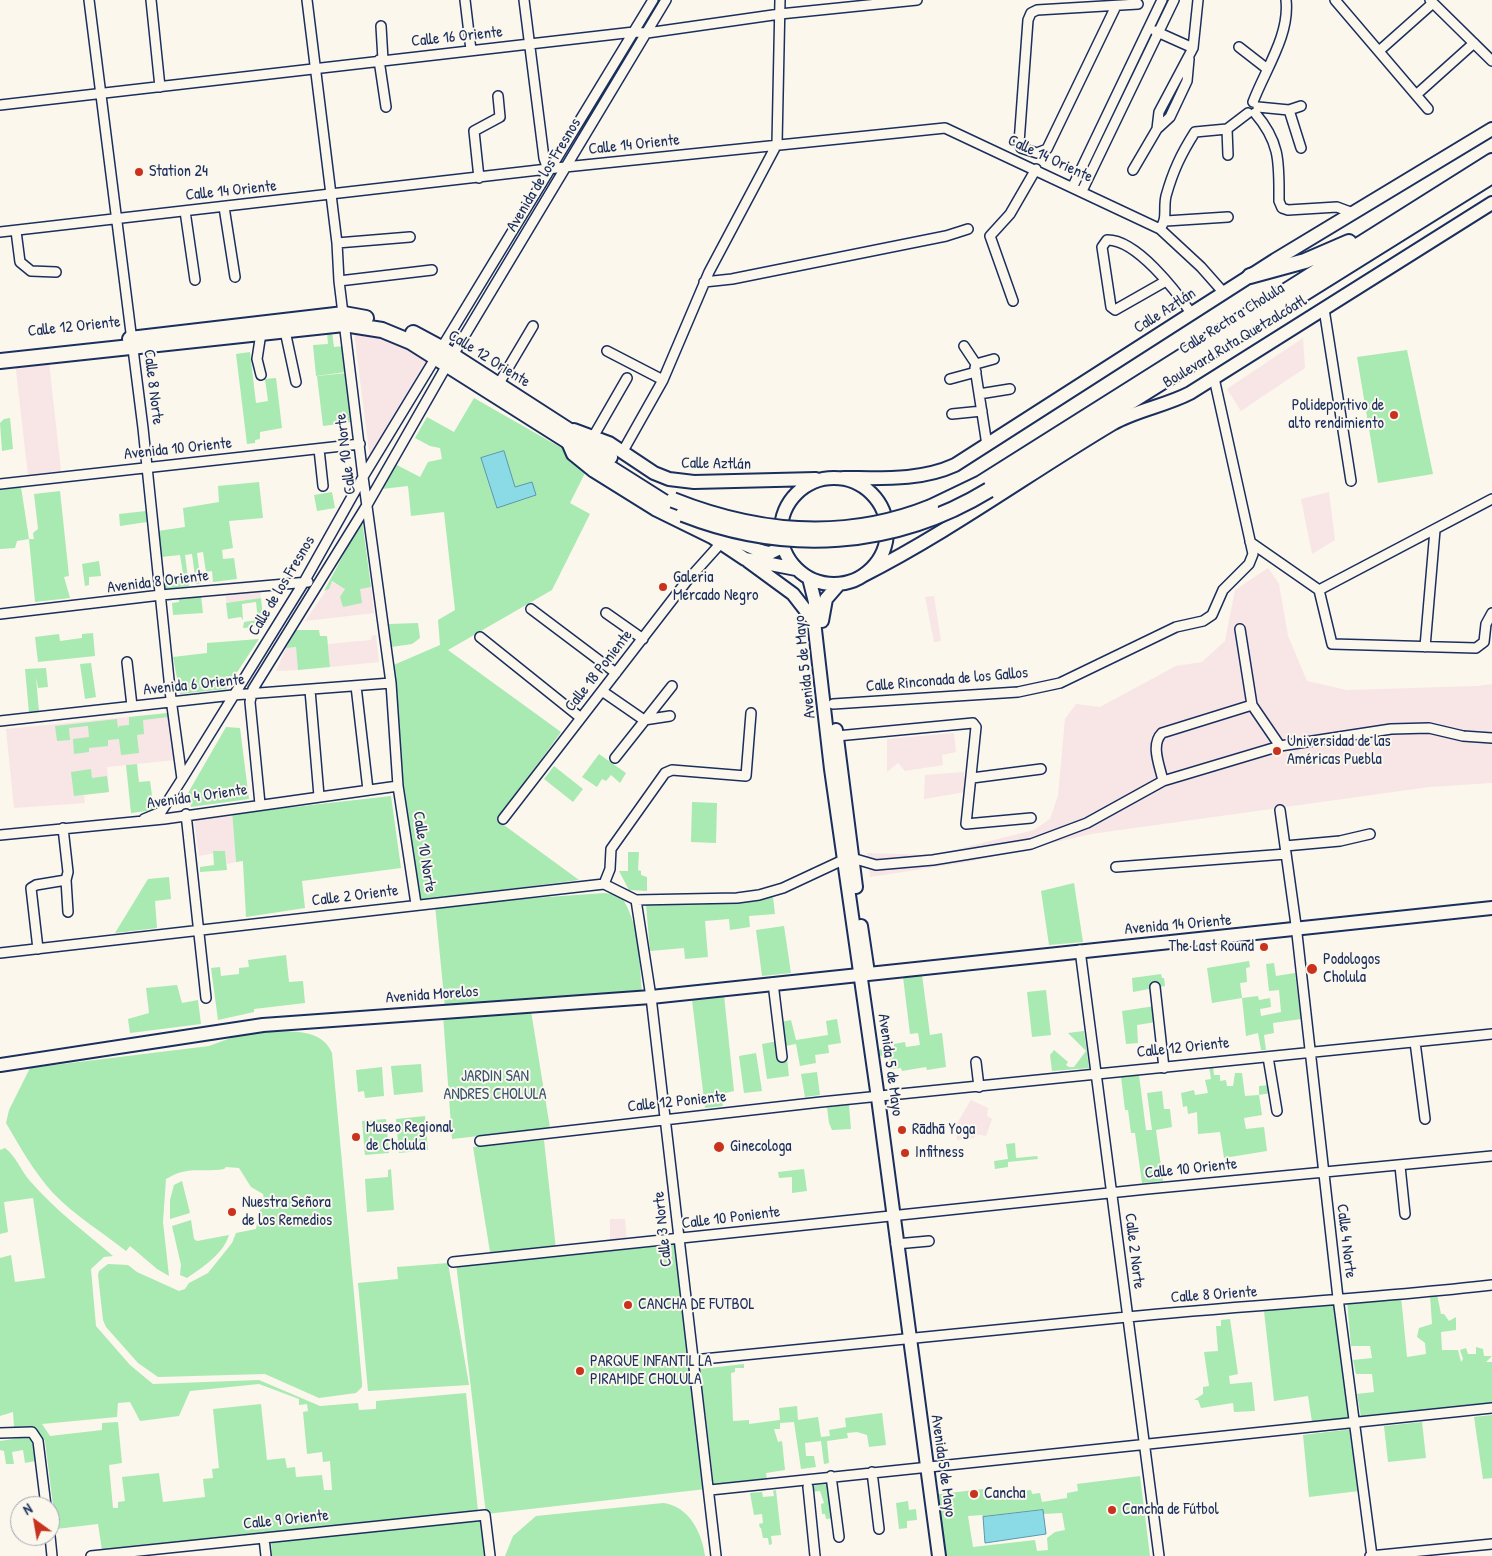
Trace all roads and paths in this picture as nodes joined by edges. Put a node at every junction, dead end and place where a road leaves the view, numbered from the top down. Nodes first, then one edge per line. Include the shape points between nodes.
1 (89, 0) edge
2 (151, 0) edge
3 (306, 0) edge
4 (465, 0) edge
5 (524, 0) edge
6 (653, 0) edge
7 (666, 0) edge
8 (780, 0) edge
9 (917, 0) edge
10 (1162, 0) edge
11 (1174, 0) edge
12 (1198, 0) edge
13 (1286, 0) edge
14 (1335, 0) edge
15 (1432, 2) edge
16 (1138, 4) dead end
17 (1116, 6) junction
18 (780, 14) junction
19 (381, 26) dead end
20 (1149, 28) junction
21 (634, 32) junction
22 (1159, 32) junction
23 (647, 33) junction
24 (1474, 43) junction
25 (529, 44) junction
26 (1239, 47) dead end
27 (1193, 48) junction
28 (471, 50) junction
29 (1379, 51) junction
30 (381, 60) junction
31 (1492, 60) edge
32 (1266, 68) junction
33 (314, 69) junction
34 (160, 87) junction
35 (101, 93) junction
36 (1416, 95) junction
37 (498, 96) dead end
38 (1114, 101) junction
39 (0, 105) edge
40 (1124, 105) junction
41 (1301, 106) dead end
42 (386, 107) dead end
43 (1254, 109) junction
44 (1428, 109) dead end
45 (1289, 110) junction
46 (1227, 129) junction
47 (1492, 129) edge
48 (777, 144) junction
49 (1302, 148) dead end
50 (1029, 151) junction
51 (1228, 156) dead end
52 (1492, 161) edge
53 (1024, 164) junction
54 (566, 167) junction
55 (1036, 169) junction
56 (548, 170) junction
57 (1132, 170) dead end
58 (1492, 176) edge
59 (479, 178) junction
60 (1073, 186) junction
61 (1082, 191) junction
62 (331, 195) junction
63 (1492, 203) edge
64 (224, 207) junction
65 (185, 211) junction
66 (1353, 213) junction
67 (1228, 217) dead end
68 (117, 219) junction
69 (1166, 221) junction
70 (968, 229) dead end
71 (1160, 229) junction
72 (16, 230) junction
73 (0, 232) edge
74 (410, 237) dead end
75 (1367, 239) junction
76 (337, 243) junction
77 (432, 270) dead end
78 (56, 272) dead end
79 (1250, 276) junction
80 (235, 277) dead end
81 (194, 280) dead end
82 (339, 281) junction
83 (1166, 281) junction
84 (704, 282) junction
85 (1224, 293) junction
86 (1013, 301) dead end
87 (1324, 309) junction
88 (1191, 313) junction
89 (344, 319) junction
90 (533, 326) dead end
91 (285, 331) junction
92 (261, 333) junction
93 (133, 344) junction
94 (964, 346) dead end
95 (606, 351) dead end
96 (0, 352) edge
97 (444, 356) junction
98 (994, 360) dead end
99 (0, 361) edge
100 (1198, 361) junction
101 (976, 368) junction
102 (261, 375) dead end
103 (627, 378) dead end
104 (1214, 378) junction
105 (950, 379) dead end
106 (663, 380) junction
107 (296, 382) dead end
108 (498, 385) junction
109 (1010, 390) dead end
110 (979, 394) junction
111 (982, 411) junction
112 (952, 414) dead end
113 (1114, 423) junction
114 (566, 434) junction
115 (594, 437) junction
116 (360, 444) junction
117 (987, 445) junction
118 (319, 449) junction
119 (623, 451) junction
120 (148, 467) junction
121 (363, 477) junction
122 (843, 478) junction
123 (821, 479) junction
124 (1350, 481) dead end
125 (0, 484) edge
126 (323, 486) dead end
127 (989, 490) joint
128 (1492, 499) edge
129 (367, 505) junction
130 (932, 507) joint
131 (1434, 530) junction
132 (782, 542) junction
133 (1250, 542) junction
134 (721, 543) junction
135 (745, 559) junction
136 (796, 569) junction
137 (862, 576) junction
138 (809, 578) junction
139 (320, 580) junction
140 (304, 582) junction
141 (839, 584) junction
142 (1319, 590) junction
143 (793, 594) junction
144 (161, 595) junction
145 (531, 609) dead end
146 (606, 613) dead end
147 (1492, 613) edge
148 (0, 614) edge
149 (814, 621) junction
150 (1240, 630) dead end
151 (480, 637) dead end
152 (642, 639) junction
153 (1425, 647) junction
154 (127, 662) dead end
155 (616, 673) junction
156 (391, 683) junction
157 (356, 686) junction
158 (672, 686) dead end
159 (310, 690) junction
160 (602, 691) junction
161 (232, 694) junction
162 (251, 694) junction
163 (171, 702) junction
164 (833, 704) junction
165 (1252, 705) junction
166 (132, 706) junction
167 (751, 713) dead end
168 (670, 716) dead end
169 (581, 718) junction
170 (644, 720) junction
171 (0, 721) edge
172 (837, 736) junction
173 (1492, 738) edge
174 (1280, 746) junction
175 (615, 758) dead end
176 (1040, 769) dead end
177 (972, 778) junction
178 (182, 779) junction
179 (1163, 781) junction
180 (398, 786) junction
181 (368, 790) junction
182 (318, 796) junction
183 (260, 804) junction
184 (1280, 810) dead end
185 (186, 814) junction
186 (1031, 818) dead end
187 (144, 819) junction
188 (503, 819) dead end
189 (63, 828) junction
190 (1370, 834) dead end
191 (0, 835) edge
192 (1286, 850) junction
193 (848, 858) junction
194 (1116, 867) dead end
195 (66, 880) junction
196 (604, 884) junction
197 (636, 900) junction
198 (416, 904) junction
199 (1492, 908) edge
200 (68, 912) dead end
201 (199, 930) junction
202 (1296, 930) junction
203 (38, 950) junction
204 (1080, 950) junction
205 (0, 953) edge
206 (864, 974) junction
207 (773, 983) junction
208 (1155, 987) dead end
209 (651, 997) junction
210 (206, 998) dead end
211 (1492, 1034) edge
212 (1415, 1042) junction
213 (1310, 1052) junction
214 (782, 1057) dead end
215 (1268, 1057) junction
216 (976, 1062) dead end
217 (0, 1065) edge
218 (1164, 1068) junction
219 (1095, 1075) junction
220 (979, 1087) junction
221 (878, 1098) junction
222 (1277, 1111) dead end
223 (1425, 1118) dead end
224 (666, 1119) junction
225 (480, 1141) dead end
226 (1492, 1156) edge
227 (1400, 1166) junction
228 (1322, 1171) junction
229 (1111, 1192) junction
230 (1405, 1214) dead end
231 (893, 1216) junction
232 (679, 1240) junction
233 (929, 1241) dead end
234 (896, 1244) junction
235 (453, 1262) dead end
236 (1492, 1285) edge
237 (1338, 1298) junction
238 (1127, 1317) junction
239 (909, 1338) junction
240 (693, 1360) junction
241 (1492, 1408) edge
242 (1356, 1422) junction
243 (0, 1433) edge
244 (1145, 1446) junction
245 (927, 1466) junction
246 (872, 1472) junction
247 (832, 1476) junction
248 (808, 1487) dead end
249 (710, 1490) junction
250 (45, 1496) edge
251 (879, 1529) dead end
252 (264, 1538) junction
253 (839, 1538) dead end
254 (1492, 1544) edge
255 (91, 1556) edge
256 (266, 1556) edge
257 (490, 1556) edge
258 (716, 1556) edge
259 (815, 1556) edge
260 (938, 1556) edge
261 (1159, 1556) edge
262 (1372, 1556) edge

1 - 35 street, Calle 8 Norte
2 - 34 street
3 - 33 street, Calle 10 Norte
4 - 28 street
5 - 25 street
6 - 21 street, Avenida de los Fresnos
7 - 23 street, Avenida de los Fresnos
8 - 18 street
9 - 18 street, Calle 16 Oriente
10 - 20 street
11 - 22 street
12 - 27 street
13 - 32 street via 1286,15 1278,47
14 - 29 street
15 - 24 street
15 - 29 street
16 - 17 street
17 - 50 street via 1046,148 1039,153
17 - 50 street via 1031,13 1019,144
18 - 23 street, Calle 16 Oriente
18 - 48 street
19 - 30 street via 387,44
20 - 22 street
20 - 38 street
21 - 23 street, Calle 16 Oriente
21 - 25 street, Calle 16 Oriente
21 - 56 street, Avenida de los Fresnos
22 - 27 street
22 - 40 street
23 - 54 street, Avenida de los Fresnos
24 - 31 street
24 - 36 street
25 - 28 street, Calle 16 Oriente
25 - 56 street
26 - 32 street
27 - 57 street via 1160,112 1157,129
28 - 30 street, Calle 16 Oriente
29 - 36 street
30 - 33 street, Calle 16 Oriente
30 - 42 street
32 - 43 street
33 - 34 street, Calle 16 Oriente
33 - 62 street, Calle 10 Norte
34 - 35 street, Calle 16 Oriente
35 - 39 street, Calle 16 Oriente
35 - 68 street, Calle 8 Norte
36 - 44 street
37 - 59 street via 500,117 474,131
38 - 40 street
38 - 60 street
40 - 61 street
41 - 45 street
43 - 45 street
43 - 46 street
43 - 66 street via 1275,143 1282,208 1337,207
45 - 49 street
46 - 51 street
46 - 69 street via 1195,132 1178,157 1165,198
47 - 66 main road, Calle Aztlán
48 - 53 street, Calle 14 Oriente via 945,128
48 - 54 street, Calle 14 Oriente
48 - 84 street
50 - 53 street
52 - 75 main road, Boulevard Ruta Quetzalcóatl
53 - 55 street, Calle 14 Oriente
54 - 56 street, Calle 14 Oriente
54 - 97 street, Avenida de los Fresnos
55 - 60 street, Calle 14 Oriente
55 - 86 street via 1010,214 990,236
56 - 59 street, Calle 14 Oriente
56 - 97 street, Avenida de los Fresnos
58 - 100 main road, Calle Recta a Cholula
59 - 62 street, Calle 14 Oriente
60 - 61 street, Calle 14 Oriente
61 - 71 street, Calle 14 Oriente
62 - 64 street, Calle 14 Oriente
62 - 76 street, Calle 10 Norte
63 - 87 main road, Boulevard Ruta Quetzalcóatl
64 - 65 street, Calle 14 Oriente
64 - 80 street
65 - 68 street, Calle 14 Oriente
65 - 81 street
66 - 79 main road, Calle Aztlán
67 - 69 street
68 - 72 street, Calle 14 Oriente
68 - 93 street, Calle 8 Norte
69 - 71 street
70 - 84 street via 946,236
71 - 85 street, Calle 14 Oriente via 1202,267
72 - 73 street, Calle 14 Oriente
72 - 78 street via 20,262 31,271
74 - 76 street
75 - 79 main road via 1354,240 1305,261
75 - 130 main road, Boulevard Ruta Quetzalcóatl via 970,489
76 - 82 street, Calle 10 Norte
77 - 82 street
79 - 85 main road, Calle Aztlán
82 - 89 street, Calle 10 Norte
83 - 83 street via 1132,249 1116,240 1107,240 1102,247 1111,307 1115,310
83 - 88 street
84 - 106 street
85 - 88 main road, Calle Aztlán
87 - 104 main road, Boulevard Ruta Quetzalcóatl
87 - 124 street
88 - 117 main road, Calle Aztlán
89 - 91 main road, Calle 12 Oriente
89 - 93 main road, Calle 12 Oriente
89 - 97 main road, Calle 12 Oriente via 394,324
89 - 116 street, Calle 10 Norte
90 - 108 street
91 - 92 main road, Calle 12 Oriente
91 - 107 street
92 - 93 main road, Calle 12 Oriente
92 - 102 street via 257,359
93 - 96 main road, Calle 12 Oriente
93 - 99 main road, Calle 12 Oriente
93 - 120 street, Calle 8 Norte
94 - 101 street
95 - 106 street
97 - 108 main road, Calle 12 Oriente
97 - 114 main road, Calle 12 Oriente
97 - 121 street, Calle de los Fresnos
97 - 129 street, Calle de los Fresnos
98 - 101 street
100 - 113 main road via 1163,391
100 - 127 main road, Calle Recta a Cholula
101 - 105 street
101 - 110 street
103 - 115 street
104 - 113 main road, Boulevard Ruta Quetzalcóatl via 1169,403
104 - 133 street, Calle Rinconada de los Gallos
106 - 119 street
108 - 114 main road, Calle 12 Oriente
109 - 110 street
110 - 111 street
111 - 112 street
111 - 117 street
113 - 137 main road, Boulevard Ruta Quetzalcóatl via 930,538
114 - 115 main road, Calle Aztlán
114 - 127 main road, Calle 12 Oriente, bridge via 683,514 729,530 765,537 802,541 877,535 946,514
114 - 130 main road, Calle 12 Oriente, bridge via 673,500 740,522 796,530 830,530 875,524
114 - 134 main road, Calle 12 Oriente via 573,454 594,471
115 - 119 main road, Calle Aztlán
116 - 118 street, Avenida 10 Oriente
116 - 121 street, Calle 10 Norte
117 - 122 main road, Calle Aztlán via 955,465 930,474
118 - 120 street, Avenida 10 Oriente
118 - 126 street
119 - 123 main road, Calle Aztlán via 654,473 678,481
120 - 125 street, Avenida 10 Oriente
120 - 144 street, Calle 8 Norte
121 - 129 street, Calle 10 Norte
121 - 140 street, Calle de los Fresnos
122 - 123 main road
122 - 137 main road via 873,494 887,526 882,554
123 - 132 main road via 793,496 784,511
128 - 131 street
129 - 139 street, Calle de los Fresnos
129 - 156 street, Calle 10 Norte
131 - 142 street
131 - 153 street
132 - 134 main road via 778,549 770,552 732,540
132 - 136 main road
133 - 142 street
133 - 164 street, Calle Rinconada de los Gallos via 1253,554 1249,564 1223,590 1212,615 1203,621 1176,628 1060,683 1018,692
134 - 135 main road, Calle 12 Oriente
134 - 152 street, Calle 18 Poniente
135 - 136 main road, Calle 12 Oriente
135 - 143 main road
136 - 138 main road
137 - 141 main road
138 - 141 main road
138 - 143 main road
138 - 149 main road, Avenida 5 de Mayo via 815,602
139 - 140 street, Avenida 8 Oriente
139 - 162 street, Calle de los Fresnos
140 - 144 street, Avenida 8 Oriente
140 - 161 street, Calle de los Fresnos
141 - 164 main road, Avenida 5 de Mayo via 826,599 822,615
142 - 153 street via 1332,644
143 - 149 main road
144 - 148 street, Avenida 8 Oriente
144 - 163 street, Calle 8 Norte
145 - 155 street
146 - 152 street
147 - 153 street via 1480,647
149 - 193 main road, Avenida 5 de Mayo
150 - 165 street
151 - 169 street
152 - 155 street, Calle 18 Poniente
154 - 166 street
155 - 160 street, Calle 18 Poniente
156 - 157 street, Avenida 6 Oriente
156 - 180 street, Calle 10 Norte
157 - 159 street, Avenida 6 Oriente
157 - 181 street
158 - 170 street
159 - 162 street, Avenida 6 Oriente
159 - 182 street
160 - 169 street, Calle 18 Poniente
160 - 170 street
161 - 162 street, Avenida 6 Oriente
161 - 163 street, Avenida 6 Oriente
161 - 178 street, Calle de los Fresnos
162 - 183 street
163 - 166 street, Avenida 6 Oriente
163 - 178 street, Calle 8 Norte
164 - 172 main road, Avenida 5 de Mayo
165 - 174 street
165 - 179 street via 1162,733 1156,739 1156,748
166 - 171 street, Avenida 6 Oriente
167 - 196 street via 746,776 665,772 611,849 610,869
168 - 170 street
169 - 188 street, Calle 18 Poniente
170 - 175 street
172 - 177 street via 973,723 976,728
172 - 193 main road, Avenida 5 de Mayo
173 - 174 street via 1463,736 1429,728 1391,729
174 - 179 street
176 - 177 street
177 - 186 street via 966,824
178 - 187 street, Calle de los Fresnos via 161,812
179 - 193 street via 1087,824 1030,844 933,860 876,865
180 - 181 street, Avenida 4 Oriente
180 - 198 street, Calle 10 Norte
181 - 182 street, Avenida 4 Oriente
182 - 183 street, Avenida 4 Oriente
183 - 185 street, Avenida 4 Oriente
184 - 192 street, Calle 4 Norte
185 - 187 street, Avenida 4 Oriente
185 - 201 street
187 - 189 street, Avenida 4 Oriente
189 - 191 street, Avenida 4 Oriente
189 - 195 street
190 - 192 street
192 - 194 street
192 - 202 street, Calle 4 Norte
193 - 197 street via 783,888 759,895
193 - 206 main road, Avenida 5 de Mayo
195 - 200 street
195 - 203 street via 31,888
196 - 197 street
196 - 198 street, Calle 2 Oriente
197 - 209 street, Calle 3 Norte
198 - 201 street, Calle 2 Oriente
199 - 202 main road, Avenida 14 Oriente
201 - 203 street, Calle 2 Oriente
201 - 210 street
202 - 204 main road, Avenida 14 Oriente
202 - 213 street, Calle 4 Norte
203 - 205 street, Calle 2 Oriente
204 - 206 main road, Avenida 14 Oriente
204 - 219 street, Calle 2 Norte
206 - 207 main road, Avenida Morelos
206 - 221 main road, Avenida 5 de Mayo
207 - 209 main road, Avenida Morelos
207 - 214 street
208 - 218 street
209 - 217 main road, Avenida Morelos via 263,1025
209 - 224 street, Calle 3 Norte
211 - 212 street, Calle 12 Oriente
212 - 213 street, Calle 12 Oriente
212 - 223 street
213 - 215 street, Calle 12 Oriente
213 - 228 street, Calle 4 Norte
215 - 218 street, Calle 12 Oriente
215 - 222 street
216 - 220 street
218 - 219 street, Calle 12 Oriente
219 - 220 street, Calle 12 Oriente
219 - 229 street, Calle 2 Norte
220 - 221 street, Calle 12 Oriente
221 - 224 street, Calle 12 Poniente
221 - 231 main road, Avenida 5 de Mayo
224 - 225 street, Calle 12 Poniente
224 - 232 street, Calle 3 Norte
226 - 227 street, Calle 10 Oriente
227 - 228 street, Calle 10 Oriente
227 - 230 street
228 - 229 street, Calle 10 Oriente
228 - 237 street, Calle 4 Norte
229 - 231 street, Calle 10 Oriente
229 - 238 street, Calle 2 Norte
231 - 232 street, Calle 10 Poniente
231 - 234 main road, Avenida 5 de Mayo
232 - 235 street, Calle 10 Poniente
232 - 240 street, Calle 3 Norte
233 - 234 street
234 - 239 main road, Avenida 5 de Mayo
236 - 237 street, Calle 8 Oriente
237 - 238 street, Calle 8 Oriente
237 - 242 street, Calle 4 Norte
238 - 239 street, Calle 8 Oriente
238 - 244 street, Calle 2 Norte
239 - 240 street, Calle 8 Oriente
239 - 245 main road, Avenida 5 de Mayo
240 - 249 street, Calle 3 Norte
241 - 242 street
242 - 244 street
242 - 262 street, Calle 4 Norte
243 - 250 street via 32,1432 38,1442
244 - 245 street
244 - 261 street, Calle 2 Norte
245 - 246 street
245 - 260 main road, Avenida 5 de Mayo
246 - 247 street
246 - 251 street
247 - 249 street
247 - 253 street
248 - 259 street
249 - 258 street, Calle 3 Norte
252 - 255 street, Calle 9 Oriente
252 - 256 street
252 - 257 street, Calle 9 Oriente via 485,1515
254 - 262 street

